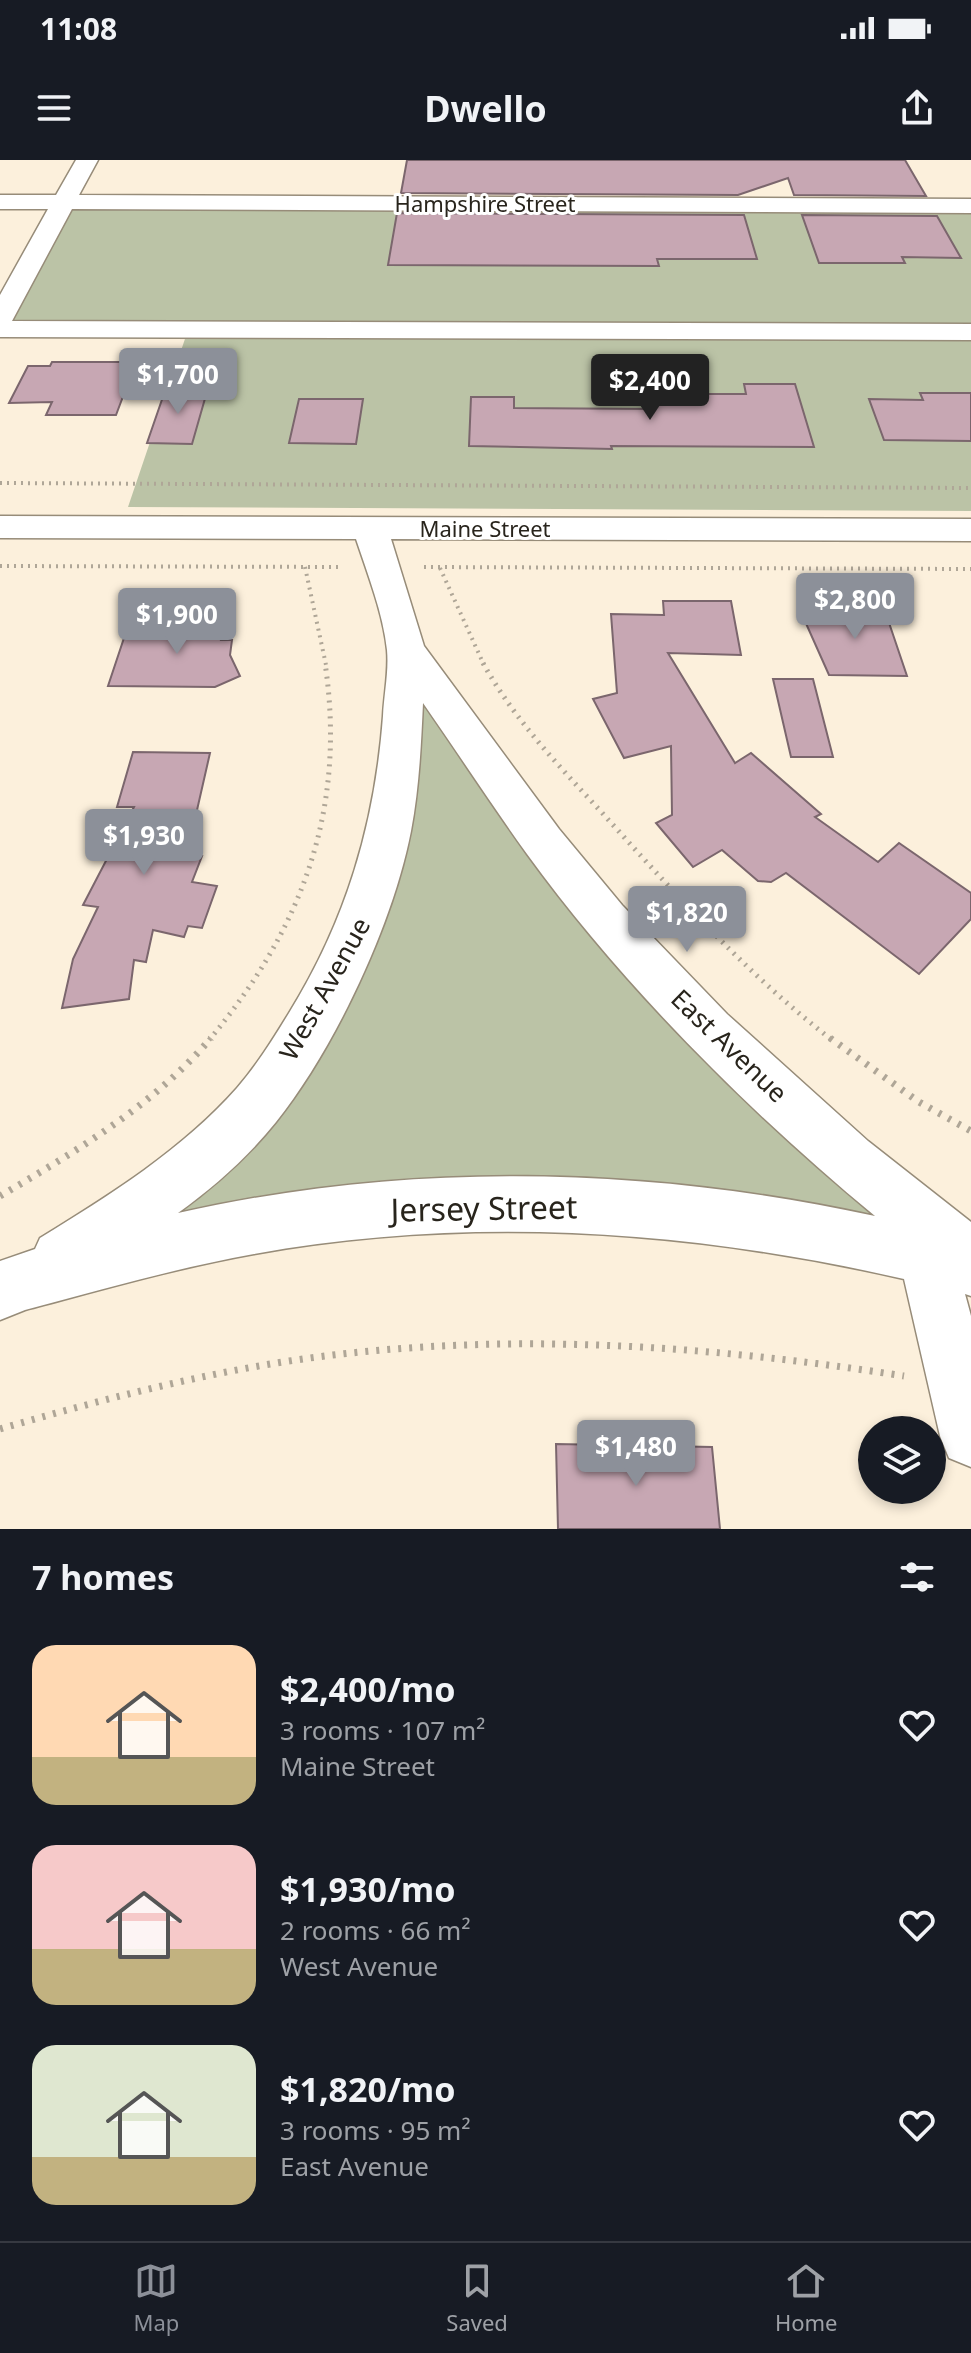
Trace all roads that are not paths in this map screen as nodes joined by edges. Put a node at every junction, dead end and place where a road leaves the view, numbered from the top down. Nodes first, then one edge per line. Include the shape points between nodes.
1 (87, 160) edge
2 (0, 202) edge
3 (63, 202) junction
4 (971, 206) edge
5 (0, 319) edge
6 (0, 329) edge
7 (971, 332) edge
8 (0, 527) edge
9 (971, 530) edge
10 (376, 548) junction
11 (405, 648) junction
12 (956, 1260) edge
13 (10, 1287) edge
14 (965, 1411) edge

1 - 3 street
2 - 3 street, Hampshire Street
3 - 4 street, Hampshire Street
3 - 5 street
6 - 7 street
8 - 10 street, Maine Street
9 - 10 street, Maine Street
10 - 11 street, West Avenue
11 - 12 street, East Avenue via 543,842 606,919 709,1030
11 - 13 street, West Avenue via 402,761 390,841 369,907 302,1039 256,1105 205,1157 132,1214
12 - 13 street, Jersey Street via 690,1212 544,1204 450,1206 316,1217 197,1237
12 - 14 street

